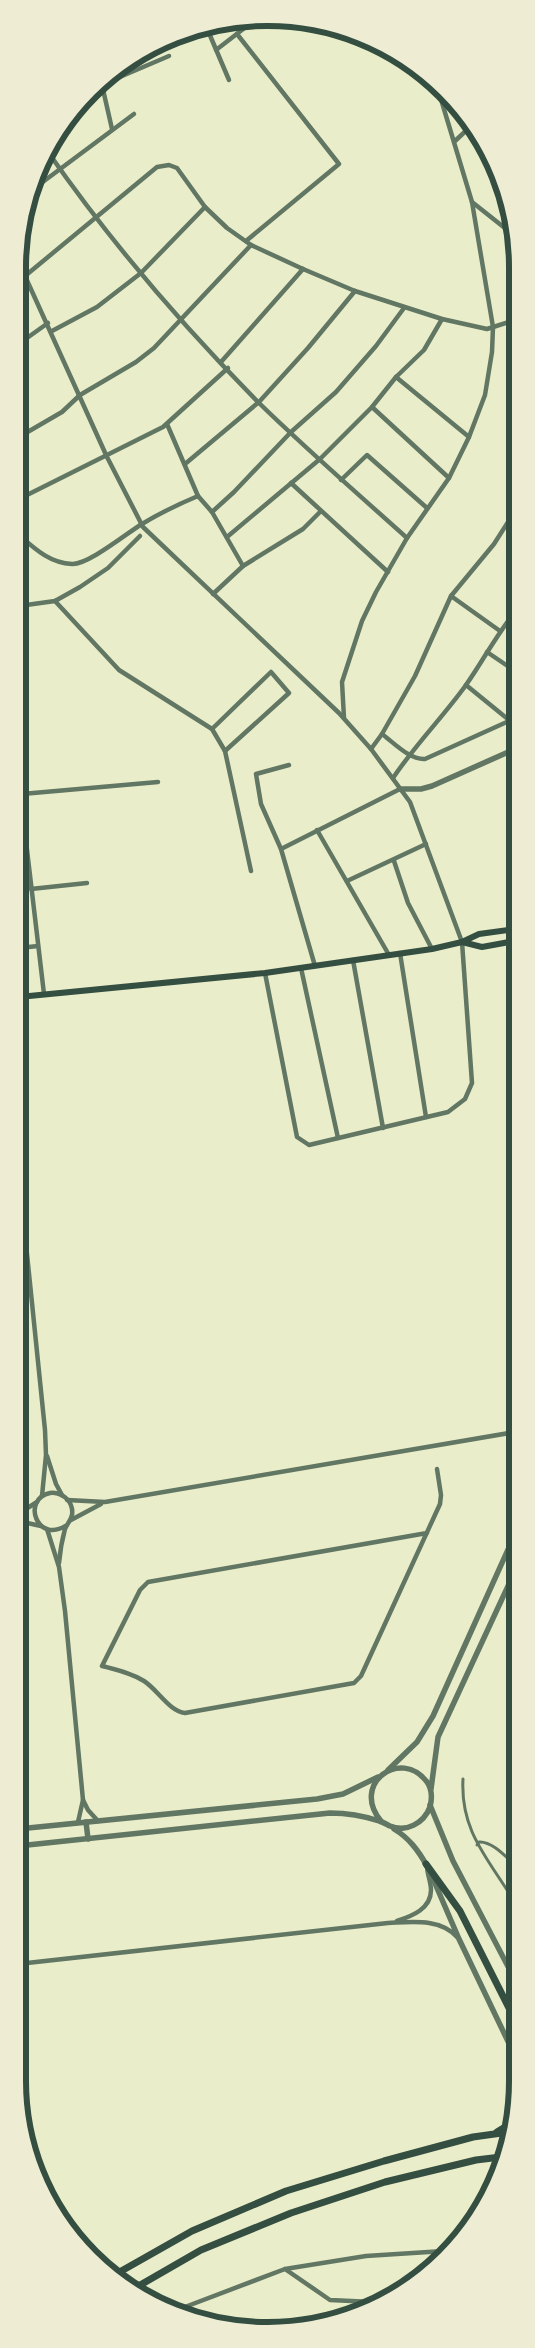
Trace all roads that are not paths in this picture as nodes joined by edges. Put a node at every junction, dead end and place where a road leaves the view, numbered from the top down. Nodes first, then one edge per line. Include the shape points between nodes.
1 (245, 27) edge
2 (209, 33) edge
3 (237, 34) junction
4 (216, 50) junction
5 (169, 56) dead end
6 (119, 78) edge
7 (229, 80) dead end
8 (103, 91) edge
9 (442, 101) edge
10 (134, 114) dead end
11 (112, 129) junction
12 (466, 131) edge
13 (455, 141) junction
14 (52, 158) edge
15 (59, 168) junction
16 (42, 182) edge
17 (472, 202) junction
18 (206, 207) junction
19 (97, 218) junction
20 (506, 229) edge
21 (246, 241) junction
22 (250, 245) junction
23 (303, 270) junction
24 (141, 274) junction
25 (26, 275) edge
26 (26, 278) edge
27 (355, 291) junction
28 (404, 308) junction
29 (442, 319) junction
30 (180, 320) junction
31 (48, 322) junction
32 (509, 322) edge
33 (493, 327) junction
34 (52, 332) junction
35 (26, 338) edge
36 (221, 362) junction
37 (228, 368) junction
38 (396, 377) junction
39 (80, 395) junction
40 (258, 402) junction
41 (372, 407) junction
42 (167, 424) junction
43 (291, 432) junction
44 (26, 433) edge
45 (469, 437) junction
46 (107, 457) junction
47 (320, 459) junction
48 (185, 464) junction
49 (449, 478) junction
50 (342, 480) junction
51 (291, 483) junction
52 (26, 495) edge
53 (198, 496) junction
54 (427, 508) junction
55 (212, 512) junction
56 (320, 512) junction
57 (509, 520) edge
58 (141, 524) junction
59 (140, 536) dead end
60 (228, 537) junction
61 (407, 538) junction
62 (26, 541) edge
63 (243, 566) junction
64 (388, 572) junction
65 (213, 594) junction
66 (451, 596) junction
67 (55, 601) junction
68 (26, 605) edge
69 (509, 620) edge
70 (500, 631) junction
71 (487, 652) junction
72 (509, 667) edge
73 (466, 686) junction
74 (344, 718) junction
75 (509, 720) joint
76 (212, 729) junction
77 (382, 734) junction
78 (371, 749) junction
79 (225, 751) junction
80 (509, 752) edge
81 (409, 754) junction
82 (289, 765) dead end
83 (393, 778) junction
84 (158, 782) dead end
85 (400, 789) junction
86 (26, 794) edge
87 (317, 830) junction
88 (426, 844) junction
89 (281, 849) junction
90 (26, 852) edge
91 (394, 861) junction
92 (251, 871) dead end
93 (347, 881) junction
94 (87, 883) dead end
95 (31, 889) junction
96 (509, 930) edge
97 (462, 942) junction
98 (509, 942) edge
99 (38, 946) junction
100 (26, 947) edge
101 (432, 949) junction
102 (400, 953) junction
103 (389, 955) junction
104 (353, 960) junction
105 (315, 966) junction
106 (301, 968) junction
107 (265, 973) junction
108 (44, 994) junction
109 (26, 997) edge
110 (426, 1116) junction
111 (383, 1128) junction
112 (338, 1138) junction
113 (26, 1248) edge
114 (509, 1433) edge
115 (46, 1454) junction
116 (437, 1470) dead end
117 (62, 1495) junction
118 (42, 1496) junction
119 (67, 1500) junction
120 (38, 1501) junction
121 (105, 1502) junction
122 (26, 1509) edge
123 (70, 1520) junction
124 (26, 1523) edge
125 (67, 1525) junction
126 (45, 1528) junction
127 (426, 1533) junction
128 (509, 1547) edge
129 (59, 1567) junction
130 (509, 1584) edge
131 (387, 1771) junction
132 (380, 1777) junction
133 (463, 1779) dead end
134 (431, 1791) junction
135 (83, 1800) junction
136 (430, 1805) junction
137 (98, 1821) junction
138 (382, 1821) junction
139 (78, 1822) junction
140 (86, 1822) junction
141 (390, 1826) junction
142 (26, 1828) edge
143 (88, 1839) junction
144 (26, 1845) edge
145 (478, 1847) junction
146 (509, 1860) edge
147 (426, 1864) junction
148 (509, 1894) edge
149 (388, 1923) junction
150 (459, 1939) junction
151 (26, 1963) edge
152 (509, 1968) edge
153 (509, 2008) edge
154 (509, 2043) edge
155 (504, 2128) edge
156 (503, 2133) edge
157 (488, 2135) junction
158 (496, 2157) edge
159 (438, 2251) edge
160 (285, 2269) junction
161 (120, 2272) edge
162 (140, 2285) edge
163 (363, 2302) edge
164 (185, 2307) edge

1 - 3 street
2 - 4 street
3 - 4 street
3 - 21 street via 339,164
4 - 7 street
5 - 6 street
8 - 11 street
9 - 13 street
10 - 11 street
11 - 15 street
12 - 13 street
13 - 17 street
14 - 15 street
15 - 16 street
15 - 19 street
17 - 20 street
17 - 33 street
18 - 19 street via 177,168 169,165 157,167
18 - 21 street
18 - 24 street
19 - 24 street
19 - 25 street
21 - 22 street
22 - 23 street
22 - 30 street
23 - 27 street
23 - 36 street
24 - 30 street
24 - 34 street via 97,307
26 - 31 street
27 - 28 street
27 - 40 street
28 - 29 street
28 - 43 street via 336,392
29 - 33 street via 487,329
29 - 38 street via 424,350
30 - 36 street
30 - 39 street via 136,362
31 - 34 street
31 - 35 street
32 - 33 street
33 - 45 street via 485,395
34 - 39 street
36 - 37 street
37 - 40 street
37 - 42 street
38 - 41 street
38 - 45 street
39 - 44 street via 62,412
39 - 46 street
40 - 43 street
40 - 48 street
41 - 47 street
41 - 49 street
42 - 46 street
42 - 48 street
43 - 47 street
43 - 55 street
45 - 49 street
46 - 52 street
46 - 58 street
47 - 50 street
47 - 51 street
48 - 53 street
49 - 54 street
50 - 54 street via 367,456
50 - 61 street
51 - 56 street
51 - 60 street
53 - 55 street
53 - 58 street
54 - 61 street
55 - 60 street
56 - 63 street via 303,529
56 - 64 street
57 - 66 street
58 - 62 street via 75,565 56,562
58 - 65 street
59 - 67 street via 96,577
60 - 63 street
61 - 64 street
63 - 65 street
64 - 74 street via 362,621 350,654 342,682
65 - 74 street
66 - 70 street
66 - 77 street via 415,676
67 - 68 street
67 - 76 street via 119,670
69 - 70 street
70 - 71 street
71 - 72 street
71 - 73 street
73 - 75 street
73 - 81 street
74 - 78 street
75 - 81 street via 425,759
76 - 79 street
76 - 79 street via 270,672 289,693
77 - 78 street
77 - 81 street
78 - 83 street
79 - 92 street
80 - 85 street via 432,786
81 - 83 street
82 - 89 street via 256,774 261,804
83 - 85 street
84 - 86 street
85 - 87 street
85 - 88 street via 410,802
87 - 89 street
87 - 93 street
88 - 91 street
88 - 97 street
89 - 105 street
90 - 95 street
91 - 93 street
91 - 101 street via 408,903
93 - 103 street
94 - 95 street
95 - 99 street
96 - 97 main road via 479,934
97 - 98 main road via 482,946
97 - 101 main road
97 - 110 street via 472,1083 465,1099 448,1112
99 - 100 street
99 - 108 street
101 - 102 main road
102 - 103 main road
102 - 110 street
103 - 104 main road
104 - 105 main road
104 - 111 street
105 - 106 main road
106 - 107 main road
106 - 112 street
107 - 108 main road
107 - 112 street via 297,1137 309,1145
108 - 109 main road
110 - 111 street
111 - 112 street
113 - 115 street
114 - 121 street
115 - 117 street
115 - 118 street
116 - 127 street via 441,1499
117 - 118 street
117 - 119 street
118 - 120 street
119 - 121 street
119 - 123 street via 72,1508
120 - 122 street
120 - 126 street via 34,1512
121 - 123 street
123 - 125 street
124 - 126 street
125 - 126 street via 56,1530
125 - 129 street
126 - 129 street
127 - 127 street via 148,1582 140,1590 102,1666 139,1679 176,1710 185,1713 352,1684 361,1676
128 - 131 street via 433,1716 417,1742
129 - 135 street
130 - 134 street via 438,1736
131 - 132 street
131 - 134 street via 397,1768 416,1772
132 - 137 street via 356,1790 335,1796
132 - 138 street via 371,1794 371,1804
133 - 145 street via 465,1815
134 - 136 street
135 - 137 street
135 - 139 street
136 - 141 street via 419,1822 400,1828
136 - 152 street via 453,1861
137 - 140 street
138 - 141 street
138 - 143 street via 330,1813
139 - 140 street
139 - 142 street
140 - 143 street
141 - 147 street via 406,1836
143 - 144 street
145 - 146 street via 478,1842 482,1841
145 - 148 street
147 - 149 street via 430,1900 412,1916
147 - 150 street
147 - 153 main road via 460,1911
149 - 150 street via 433,1923 447,1928
149 - 151 street
150 - 154 street
155 - 157 main road
156 - 157 main road
157 - 161 main road via 384,2161 286,2191 192,2231
158 - 162 main road via 385,2182 291,2213 201,2250
159 - 160 street via 366,2256
160 - 163 street via 330,2300
160 - 164 street

